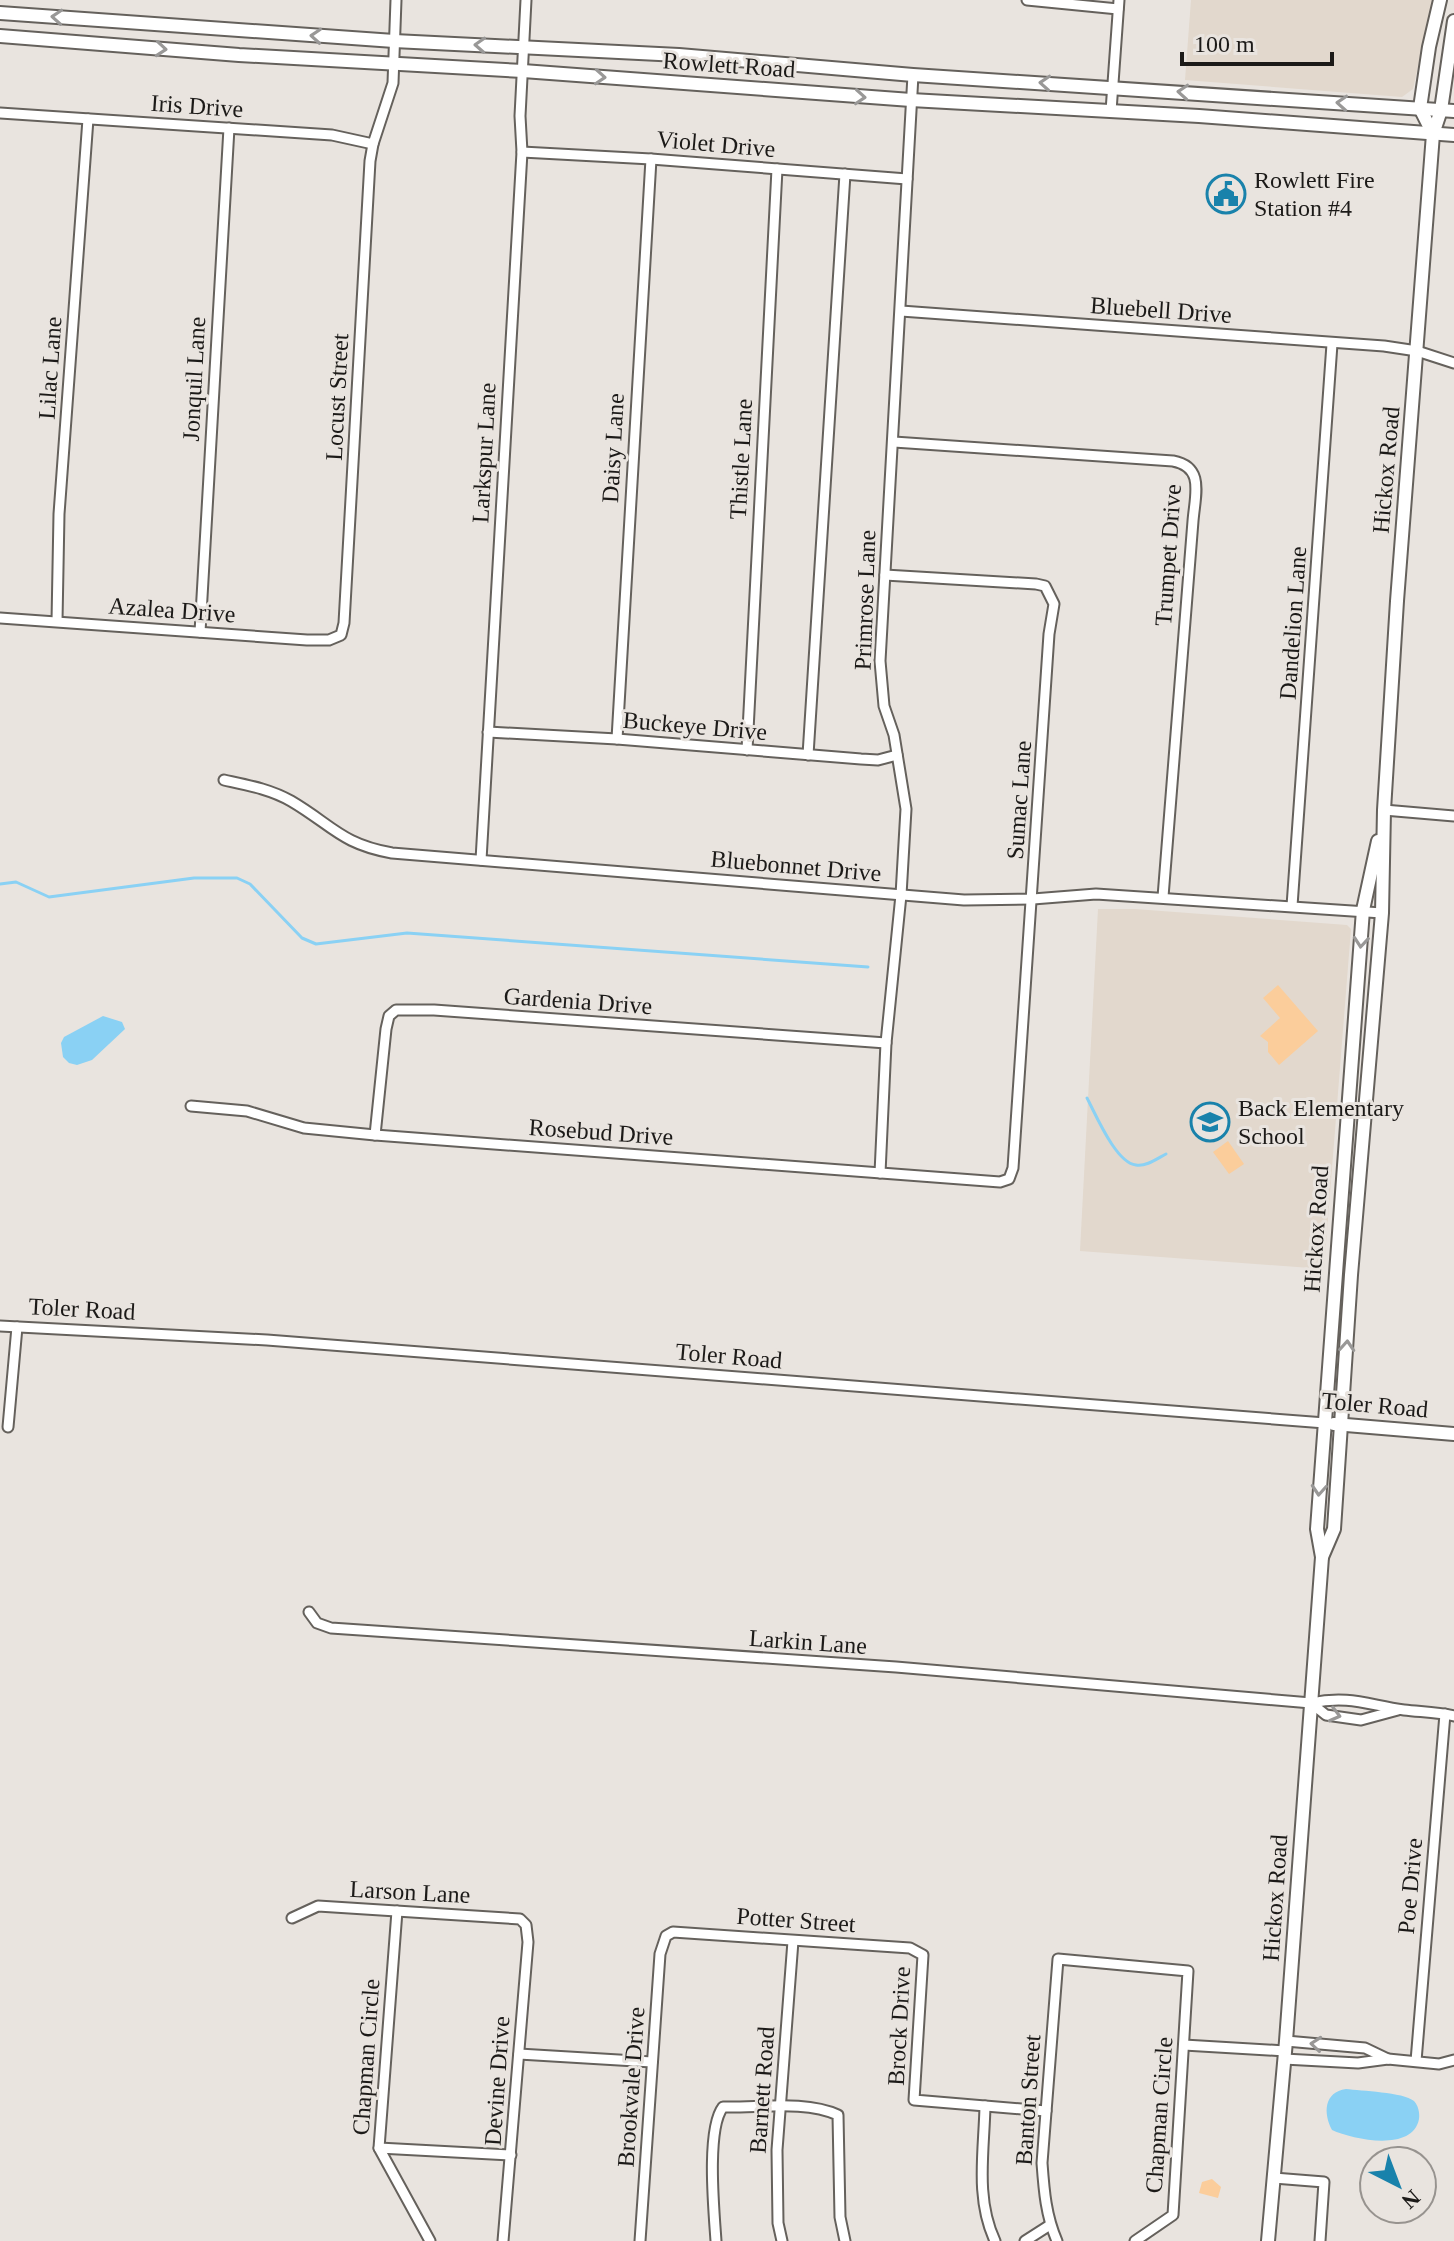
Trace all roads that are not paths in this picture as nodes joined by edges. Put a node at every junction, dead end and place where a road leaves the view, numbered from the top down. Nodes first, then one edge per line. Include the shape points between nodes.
1 (396, 0) edge
2 (526, 0) edge
3 (1027, 0) edge
4 (1440, 0) edge
5 (1118, 4) edge
6 (0, 13) edge
7 (1454, 21) edge
8 (0, 36) edge
9 (394, 41) junction
10 (523, 48) junction
11 (393, 64) junction
12 (523, 71) junction
13 (913, 75) junction
14 (1113, 88) junction
15 (911, 100) junction
16 (1420, 108) junction
17 (1448, 110) edge
18 (1111, 111) junction
19 (0, 113) edge
20 (88, 119) junction
21 (229, 128) junction
22 (1433, 134) junction
23 (1454, 135) edge
24 (373, 144) junction
25 (522, 152) junction
26 (651, 159) junction
27 (777, 169) junction
28 (845, 174) junction
29 (907, 179) junction
30 (901, 311) junction
31 (1332, 344) junction
32 (1417, 351) junction
33 (1454, 363) edge
34 (894, 442) junction
35 (885, 575) junction
36 (0, 618) edge
37 (57, 621) junction
38 (200, 632) junction
39 (341, 635) joint
40 (488, 732) junction
41 (617, 739) junction
42 (747, 750) junction
43 (808, 755) junction
44 (897, 755) junction
45 (224, 780) dead end
46 (1384, 810) junction
47 (1454, 816) edge
48 (481, 860) junction
49 (901, 895) junction
50 (1163, 897) junction
51 (1033, 899) junction
52 (1292, 906) junction
53 (1363, 910) junction
54 (1382, 913) junction
55 (1353, 1037) junction
56 (886, 1043) junction
57 (191, 1106) dead end
58 (375, 1135) junction
59 (1363, 1145) junction
60 (1343, 1169) junction
61 (1360, 1170) junction
62 (880, 1173) junction
63 (1009, 1179) joint
64 (0, 1326) edge
65 (17, 1327) junction
66 (1325, 1423) junction
67 (1342, 1424) junction
68 (8, 1427) dead end
69 (1454, 1434) edge
70 (1322, 1557) junction
71 (309, 1612) dead end
72 (1311, 1703) junction
73 (1401, 1709) junction
74 (1450, 1715) edge
75 (397, 1911) junction
76 (292, 1918) dead end
77 (526, 1925) joint
78 (666, 1936) joint
79 (793, 1941) junction
80 (923, 1955) joint
81 (1058, 1959) joint
82 (1184, 2045) junction
83 (1285, 2050) junction
84 (519, 2054) junction
85 (1388, 2059) junction
86 (1454, 2060) edge
87 (1416, 2061) junction
88 (652, 2062) junction
89 (985, 2106) junction
90 (780, 2107) junction
91 (1046, 2111) junction
92 (379, 2148) junction
93 (511, 2155) junction
94 (1274, 2178) junction
95 (1050, 2225) junction
96 (430, 2241) edge
97 (503, 2241) edge
98 (640, 2241) edge
99 (716, 2241) edge
100 (782, 2241) edge
101 (845, 2241) edge
102 (995, 2241) edge
103 (1025, 2241) edge
104 (1057, 2241) edge
105 (1135, 2241) edge
106 (1268, 2241) edge
107 (1320, 2241) edge

1 - 9 street
2 - 10 street, Larkspur Lane
3 - 5 street
4 - 16 street
5 - 14 street
9 -> 6 street, Rowlett Road
7 - 17 street, Hickox Road
8 -> 11 street, Rowlett Road
10 -> 9 street, Rowlett Road
9 - 11 street
10 - 12 street, Larkspur Lane
10 - 13 street, Rowlett Road
11 - 12 street, Rowlett Road
11 - 24 street via 391,95
12 -> 15 street, Rowlett Road
12 - 25 street, Larkspur Lane
14 -> 13 street, Rowlett Road
13 - 15 street, Primrose Lane
16 -> 14 street, Rowlett Road
14 - 18 street
15 - 18 street, Rowlett Road
15 - 29 street, Primrose Lane
16 - 17 street, Rowlett Road
16 - 22 street
17 - 22 street, Hickox Road
18 - 22 street, Rowlett Road
19 - 20 street, Iris Drive
20 - 21 street, Iris Drive
20 - 37 street, Lilac Lane via 59,514
21 - 24 street, Iris Drive via 332,135
21 - 38 street, Jonquil Lane
22 - 23 street, Rowlett Road
22 - 32 street, Hickox Road
24 - 39 street, Locust Street
25 - 26 street, Violet Drive
25 - 40 street, Larkspur Lane
26 - 27 street, Violet Drive
26 - 41 street, Daisy Lane
27 - 28 street, Violet Drive
27 - 42 street, Thistle Lane
28 - 29 street, Violet Drive
28 - 43 street
29 - 30 street, Primrose Lane
30 - 31 street, Bluebell Drive
30 - 34 street, Primrose Lane
31 - 32 street, Bluebell Drive
31 - 52 street, Dandelion Lane
32 - 33 street, Bluebell Drive
32 - 46 street, Hickox Road
34 - 35 street, Primrose Lane
34 - 50 street, Trumpet Drive via 1173,461 1192,470 1196,479
35 - 44 street, Primrose Lane via 880,661 884,706
35 - 51 street, Sumac Lane via 1036,584 1050,594 1054,604
36 - 37 street, Azalea Drive
37 - 38 street, Azalea Drive
38 - 39 street, Azalea Drive via 307,640
40 - 41 street, Buckeye Drive
40 - 48 street, Larkspur Lane
41 - 42 street, Buckeye Drive
42 - 43 street, Buckeye Drive
43 - 44 street, Buckeye Drive via 878,760
44 - 49 street, Primrose Lane via 906,809
45 - 48 street, Bluebonnet Drive via 291,801 342,838 366,848
46 - 47 street
46 - 53 street, Hickox Road
46 - 54 street, Hickox Road
48 - 49 street, Bluebonnet Drive
49 - 51 street, Bluebonnet Drive
49 - 56 street, Primrose Lane
50 - 51 street, Bluebonnet Drive via 1096,894
50 - 52 street, Bluebonnet Drive
51 - 63 street, Sumac Lane
52 - 53 street, Bluebonnet Drive
53 - 54 street, Bluebonnet Drive
53 -> 55 street, Hickox Road
54 - 59 street, Hickox Road
55 - 59 street via 1366,1049 1359,1137
55 - 60 street, Hickox Road
56 - 58 street, Gardenia Drive via 396,1010 386,1029
56 - 62 street, Primrose Lane
57 - 58 street, Rosebud Drive via 247,1111 304,1128
58 - 62 street, Rosebud Drive
59 - 61 street, Hickox Road
60 - 61 street
60 - 66 street, Hickox Road
67 -> 61 street, Hickox Road
62 - 63 street, Rosebud Drive
64 - 65 street, Toler Road
65 - 66 street, Toler Road via 267,1340
65 - 68 street
66 - 67 street, Toler Road
66 -> 70 street, Hickox Road via 1317,1529
67 - 69 street, Toler Road
67 - 70 street, Hickox Road via 1334,1529
70 - 72 street, Hickox Road
71 - 72 street, Larkin Lane via 317,1623 331,1628 896,1667
72 - 73 street via 1362,1700
72 -> 73 street via 1326,1715 1361,1720
72 - 83 street, Hickox Road
73 - 74 street
74 - 87 street, Poe Drive
75 - 76 street, Larson Lane via 318,1906
75 - 77 street, Larson Lane via 520,1919
75 - 92 street, Chapman Circle
77 - 84 street, Devine Drive
78 - 79 street, Potter Street via 683,1931
78 - 88 street, Brookvale Drive
79 - 80 street, Potter Street via 910,1948
79 - 90 street, Barnett Road
80 - 89 street, Brock Drive via 914,2100
81 - 82 street, Chapman Circle via 1188,1971
81 - 91 street, Banton Street
82 - 83 street
82 - 105 street, Chapman Circle via 1173,2215
83 - 85 street via 1358,2063
85 -> 83 street via 1365,2048
83 - 94 street, Hickox Road
84 - 88 street
84 - 93 street, Devine Drive
85 - 87 street
86 - 87 street
88 - 98 street, Brookvale Drive
89 - 91 street
89 - 102 street via 983,2208
90 - 99 street via 723,2107 718,2114 713,2163
90 - 100 street, Barnett Road
90 - 101 street via 838,2115
91 - 95 street, Banton Street via 1042,2163
92 - 93 street
92 - 96 street, Chapman Circle
93 - 97 street, Devine Drive
94 - 106 street, Hickox Road
94 - 107 street via 1324,2182
95 - 103 street
95 - 104 street, Banton Street

